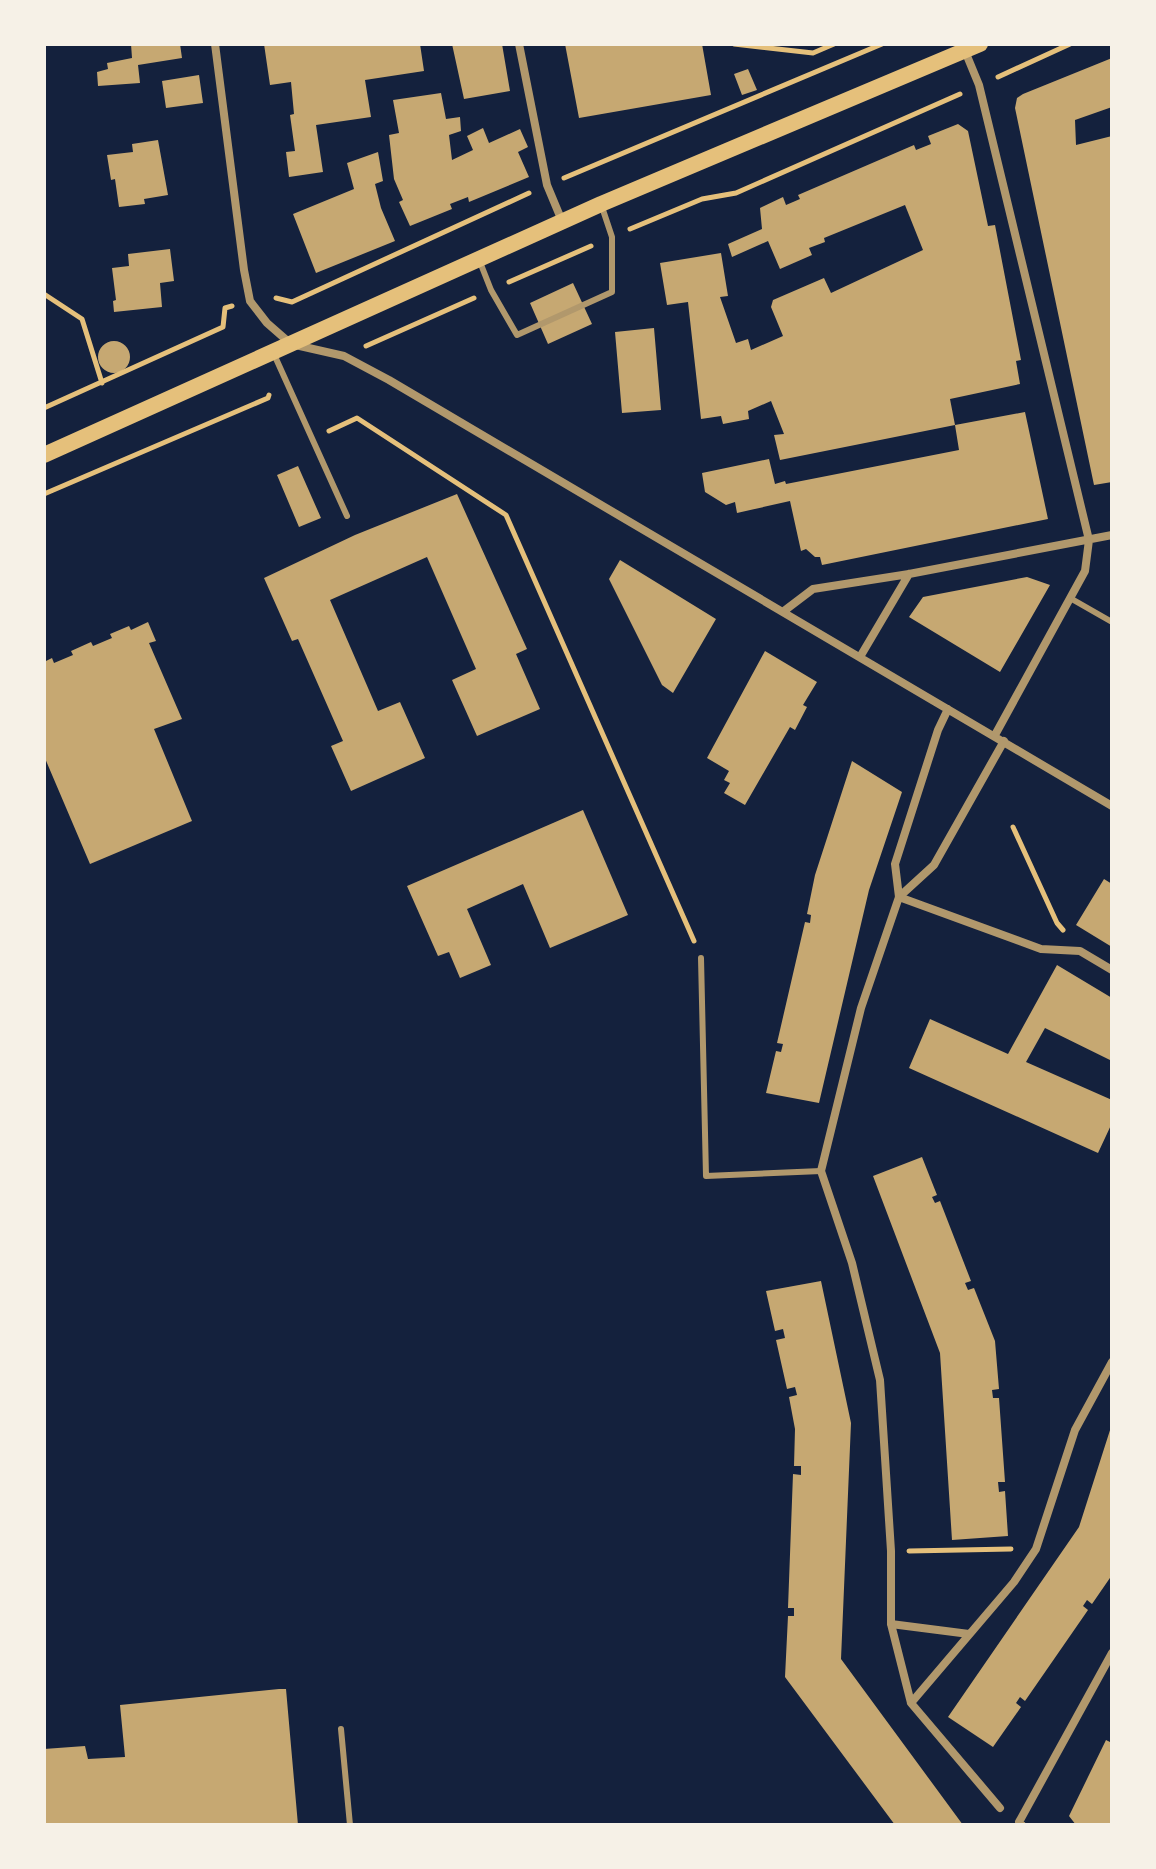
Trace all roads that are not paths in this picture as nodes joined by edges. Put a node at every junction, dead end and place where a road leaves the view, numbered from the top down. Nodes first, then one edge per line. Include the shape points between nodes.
1 (215, 44) edge
2 (519, 44) edge
3 (972, 47) edge
4 (601, 204) junction
5 (562, 222) junction
6 (478, 259) junction
7 (291, 344) junction
8 (273, 352) junction
9 (44, 455) edge
10 (347, 516) dead end
11 (1112, 535) edge
12 (1089, 540) junction
13 (909, 574) junction
14 (1070, 598) junction
15 (784, 611) junction
16 (1112, 622) edge
17 (860, 657) junction
18 (948, 709) junction
19 (995, 735) junction
20 (1004, 741) junction
21 (1112, 806) edge
22 (899, 897) junction
23 (701, 958) road end
24 (1112, 970) edge
25 (821, 1171) junction
26 (1112, 1362) edge
27 (891, 1624) junction
28 (969, 1634) junction
29 (1112, 1653) edge
30 (911, 1703) junction
31 (341, 1729) dead end
32 (1000, 1808) dead end
33 (1020, 1824) edge
34 (350, 1825) edge

1 - 7 street via 250,301
2 - 5 street via 547,185
3 - 4 main road
3 - 12 street
4 - 5 main road
4 - 6 lane via 612,237 612,292 517,335
5 - 6 main road
6 - 7 main road
7 - 8 main road
7 - 15 street via 344,356 389,380
8 - 9 main road
8 - 10 lane
11 - 12 street
12 - 13 street
12 - 14 street via 1085,571
13 - 15 street via 813,589
13 - 17 street
14 - 16 lane
14 - 19 street
15 - 17 street
17 - 18 street
18 - 19 street
18 - 22 street via 895,864
19 - 20 street
20 - 21 street
20 - 22 street via 934,865
22 - 24 street via 1041,949 1080,951
22 - 25 street via 861,1008
23 - 25 lane via 706,1176
25 - 27 street via 852,1263 880,1380
26 - 28 street via 1075,1430 1036,1549
27 - 28 street
27 - 30 street
28 - 30 street
29 - 33 street
30 - 32 street
31 - 34 lane

